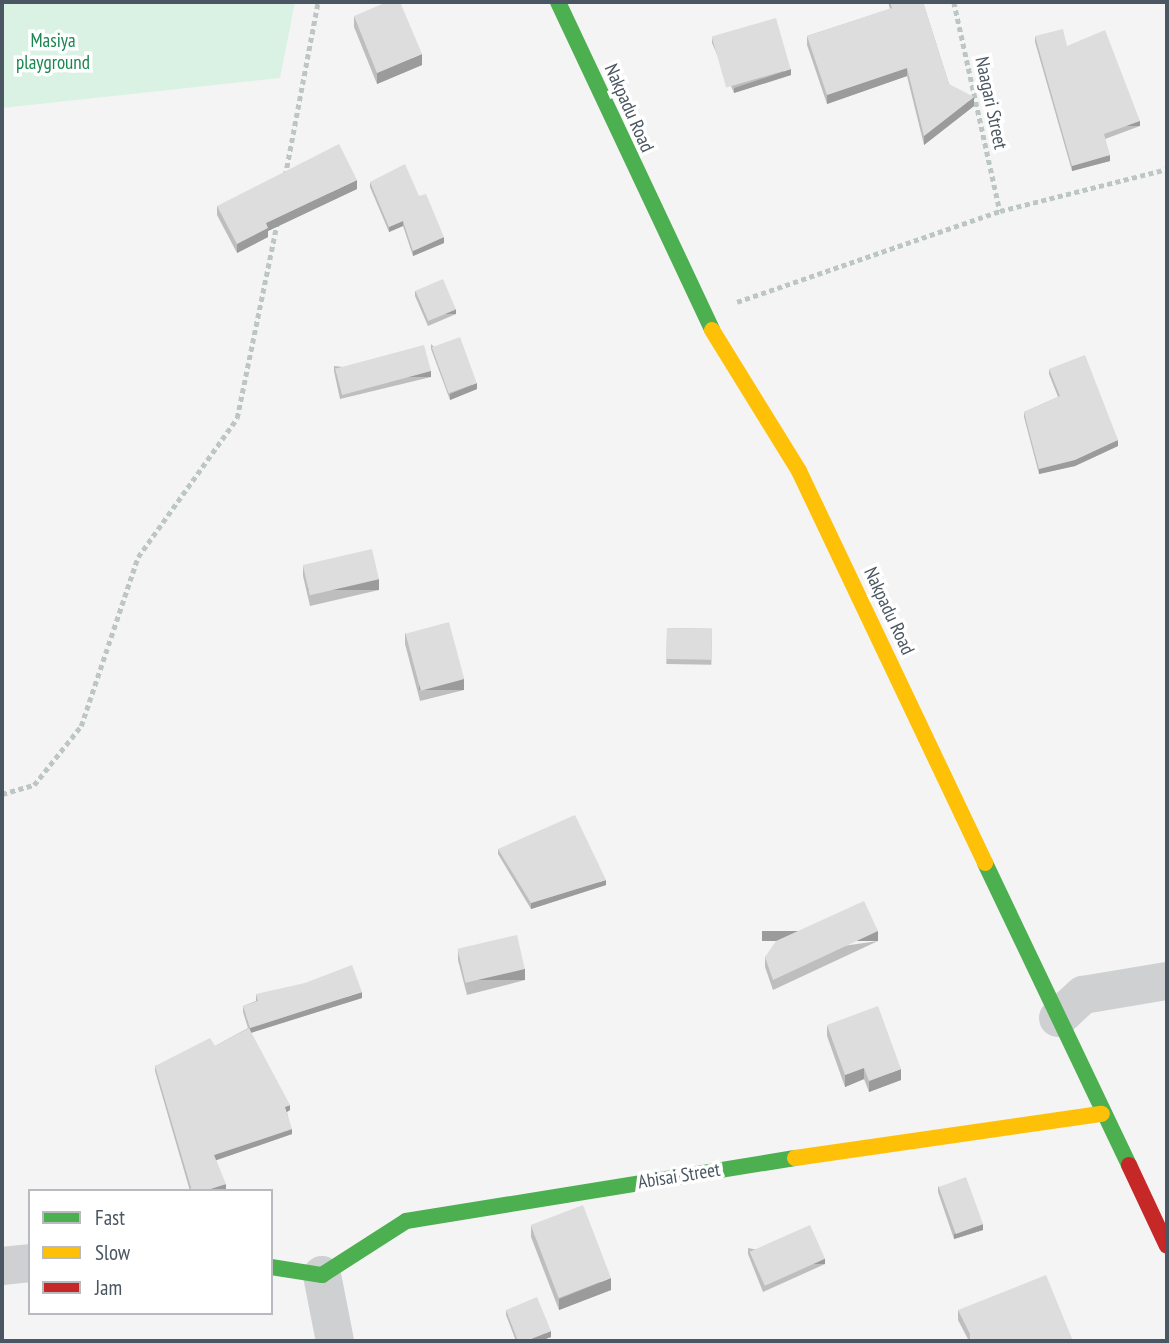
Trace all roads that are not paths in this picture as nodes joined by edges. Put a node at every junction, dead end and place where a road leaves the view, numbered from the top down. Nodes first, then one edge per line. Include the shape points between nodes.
1 (558, 2) edge
2 (1167, 981) edge
3 (1058, 1018) junction
4 (1102, 1114) junction
5 (1167, 1246) edge
6 (28, 1263) edge
7 (2, 1266) edge
8 (273, 1267) edge
9 (321, 1276) junction
10 (335, 1341) edge

1 - 3 street, Nakpadu Road via 702,314 799,471
2 - 3 street via 1083,995
3 - 4 street, Nakpadu Road
4 - 5 street, Nakpadu Road
4 - 9 street, Abisai Street via 718,1169 406,1221
6 - 7 street
8 - 9 street
9 - 10 street

